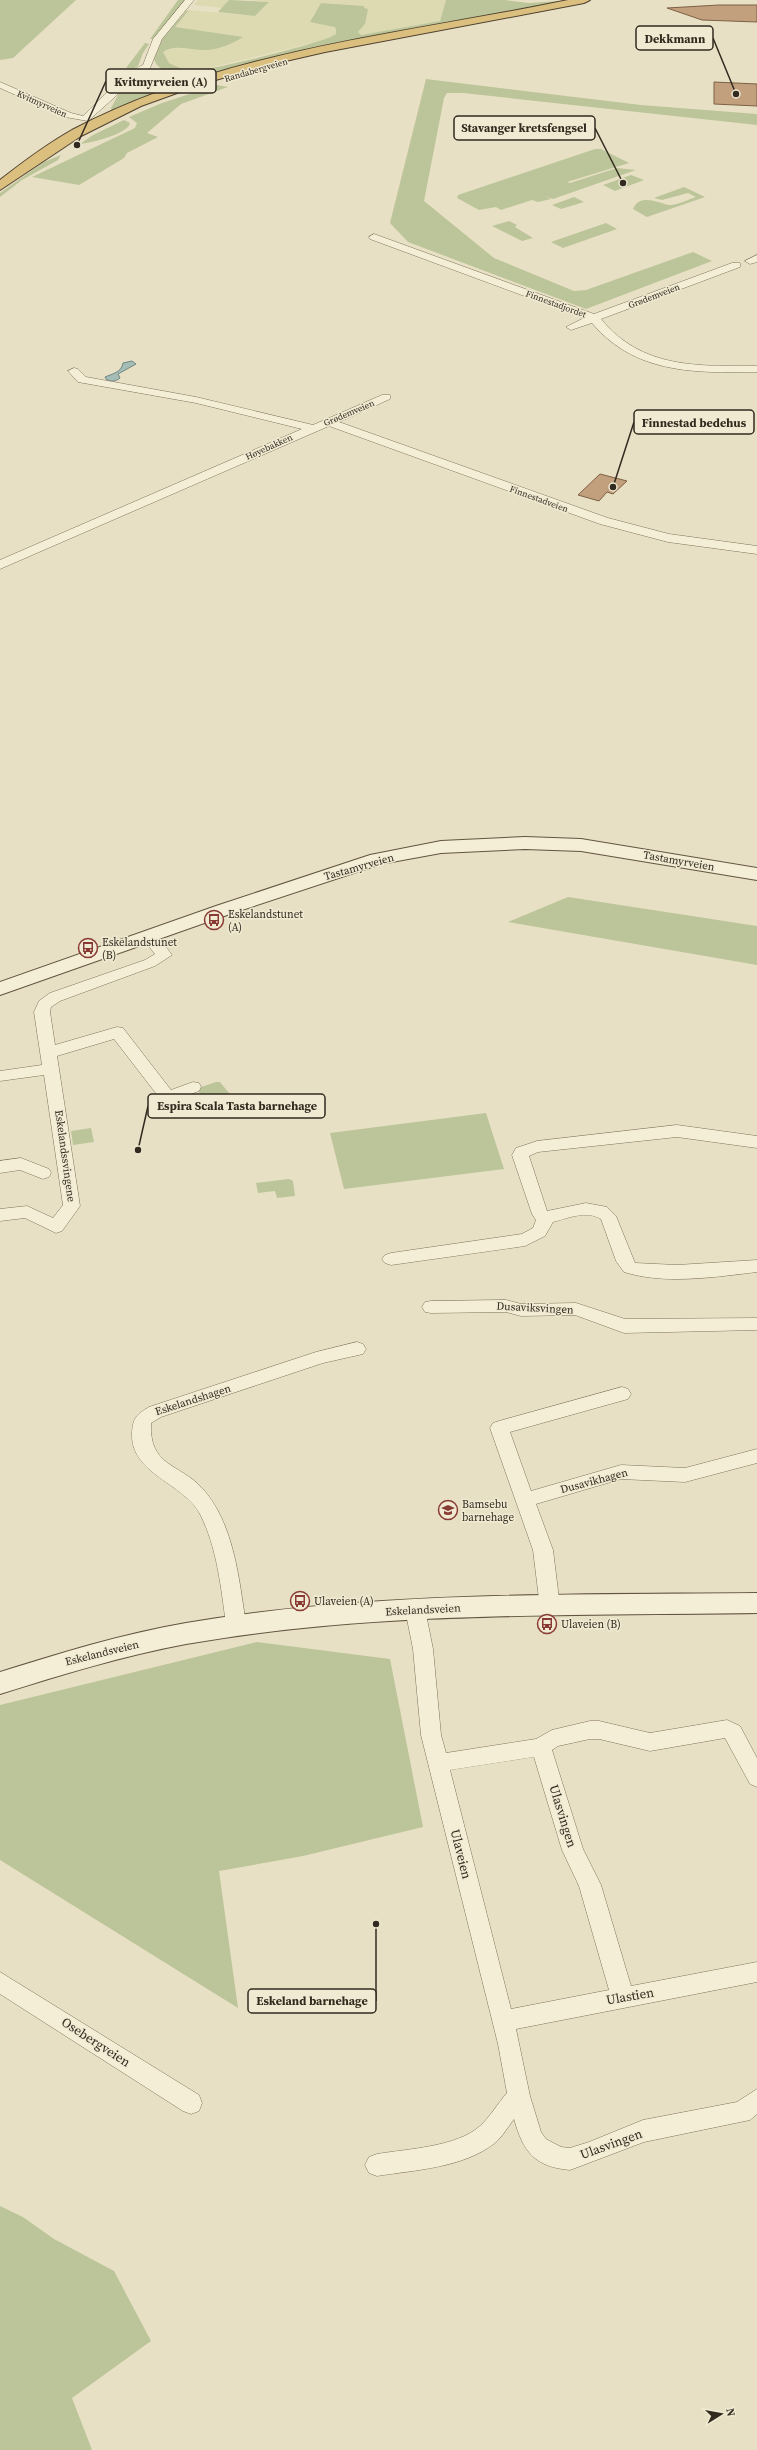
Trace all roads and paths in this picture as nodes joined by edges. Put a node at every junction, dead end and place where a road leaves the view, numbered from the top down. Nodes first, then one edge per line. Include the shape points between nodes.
1 (190, 0) edge
2 (584, 0) edge
3 (417, 31) junction
4 (0, 85) edge
5 (0, 186) edge
6 (0, 191) edge
7 (374, 237) dead end
8 (736, 265) dead end
9 (594, 318) junction
10 (572, 327) dead end
11 (757, 370) edge
12 (74, 371) dead end
13 (386, 397) dead end
14 (328, 422) junction
15 (312, 428) junction
16 (757, 550) edge
17 (0, 565) edge
18 (757, 874) edge
19 (149, 937) junction
20 (0, 989) edge
21 (48, 1051) junction
22 (51, 1069) junction
23 (0, 1076) edge
24 (193, 1088) dead end
25 (757, 1142) edge
26 (0, 1167) edge
27 (43, 1173) dead end
28 (0, 1215) edge
29 (545, 1217) junction
30 (391, 1259) dead end
31 (757, 1266) edge
32 (431, 1307) dead end
33 (757, 1324) edge
34 (357, 1349) dead end
35 (622, 1394) dead end
36 (757, 1456) edge
37 (526, 1500) junction
38 (757, 1603) edge
39 (550, 1607) junction
40 (415, 1609) junction
41 (236, 1624) junction
42 (0, 1683) edge
43 (541, 1747) junction
44 (438, 1763) junction
45 (757, 1778) edge
46 (757, 1972) edge
47 (0, 1982) edge
48 (622, 1998) junction
49 (503, 2021) junction
50 (519, 2096) junction
51 (757, 2100) edge
52 (191, 2103) dead end
53 (377, 2165) dead end

1 - 4 street, Kvitmyrveien via 148,54 147,66 130,74 85,119 68,115
2 - 3 highway, Randabergveien
3 - 5 highway, Randabergveien via 309,52 176,88 78,133 45,152
3 - 6 highway, Randabergveien via 277,63 168,98 114,122 54,154
7 - 9 street, Finnestadjordet
8 - 9 street, Grødemveien
9 - 10 street, Grødemveien
9 - 11 street, Finnestadjordet via 607,334 625,348 656,361 697,368
12 - 15 street, Høyebakken via 82,380 196,400
13 - 14 street, Grødemveien
14 - 15 street, Grødemveien
14 - 16 street, Finnestadveien via 604,521 668,538
15 - 17 street, Høyebakken
18 - 19 main road, Tastamyrveien via 581,845 525,843 441,848 377,859
19 - 20 main road, Tastamyrveien
19 - 21 street, Eskelandssvingene via 164,955 150,963 55,997 44,1005 42,1012
21 - 22 street, Eskelandssvingene
21 - 24 street via 63,1050 117,1032 171,1101
22 - 23 street
22 - 28 street, Eskelandssvingene via 72,1206 56,1226 27,1212
25 - 29 street via 678,1131 527,1149 520,1155 540,1214
26 - 27 street via 21,1164
29 - 30 street via 545,1223 536,1236 525,1240
29 - 31 street via 594,1209 605,1213 625,1262 630,1268 659,1270
32 - 33 street, Dusaviksvingen via 506,1306 521,1310 576,1310 624,1326
34 - 41 street, Eskelandshagen via 155,1412 142,1420 139,1435 145,1452 160,1469 203,1502 227,1567
35 - 37 street via 499,1428
36 - 37 street, Dusavikhagen via 686,1475 621,1472
37 - 39 street via 543,1550
38 - 39 main road, Eskelandsveien
39 - 40 main road, Eskelandsveien
40 - 41 main road, Eskelandsveien
40 - 44 street, Ulaveien via 423,1649 431,1735
41 - 42 main road, Eskelandsveien via 97,1653
43 - 44 street
43 - 45 street via 552,1739 590,1730 650,1742 730,1729
43 - 48 street, Ulasvingen via 573,1850 590,1885
44 - 49 street, Ulaveien
46 - 48 street, Ulastien
47 - 52 street, Osebergveien
48 - 49 street, Ulastien
49 - 50 street, Ulaveien
50 - 51 street, Ulasvingen via 531,2138 538,2147 558,2158 590,2153 643,2131 742,2112
50 - 53 street via 488,2134 478,2142 463,2149

